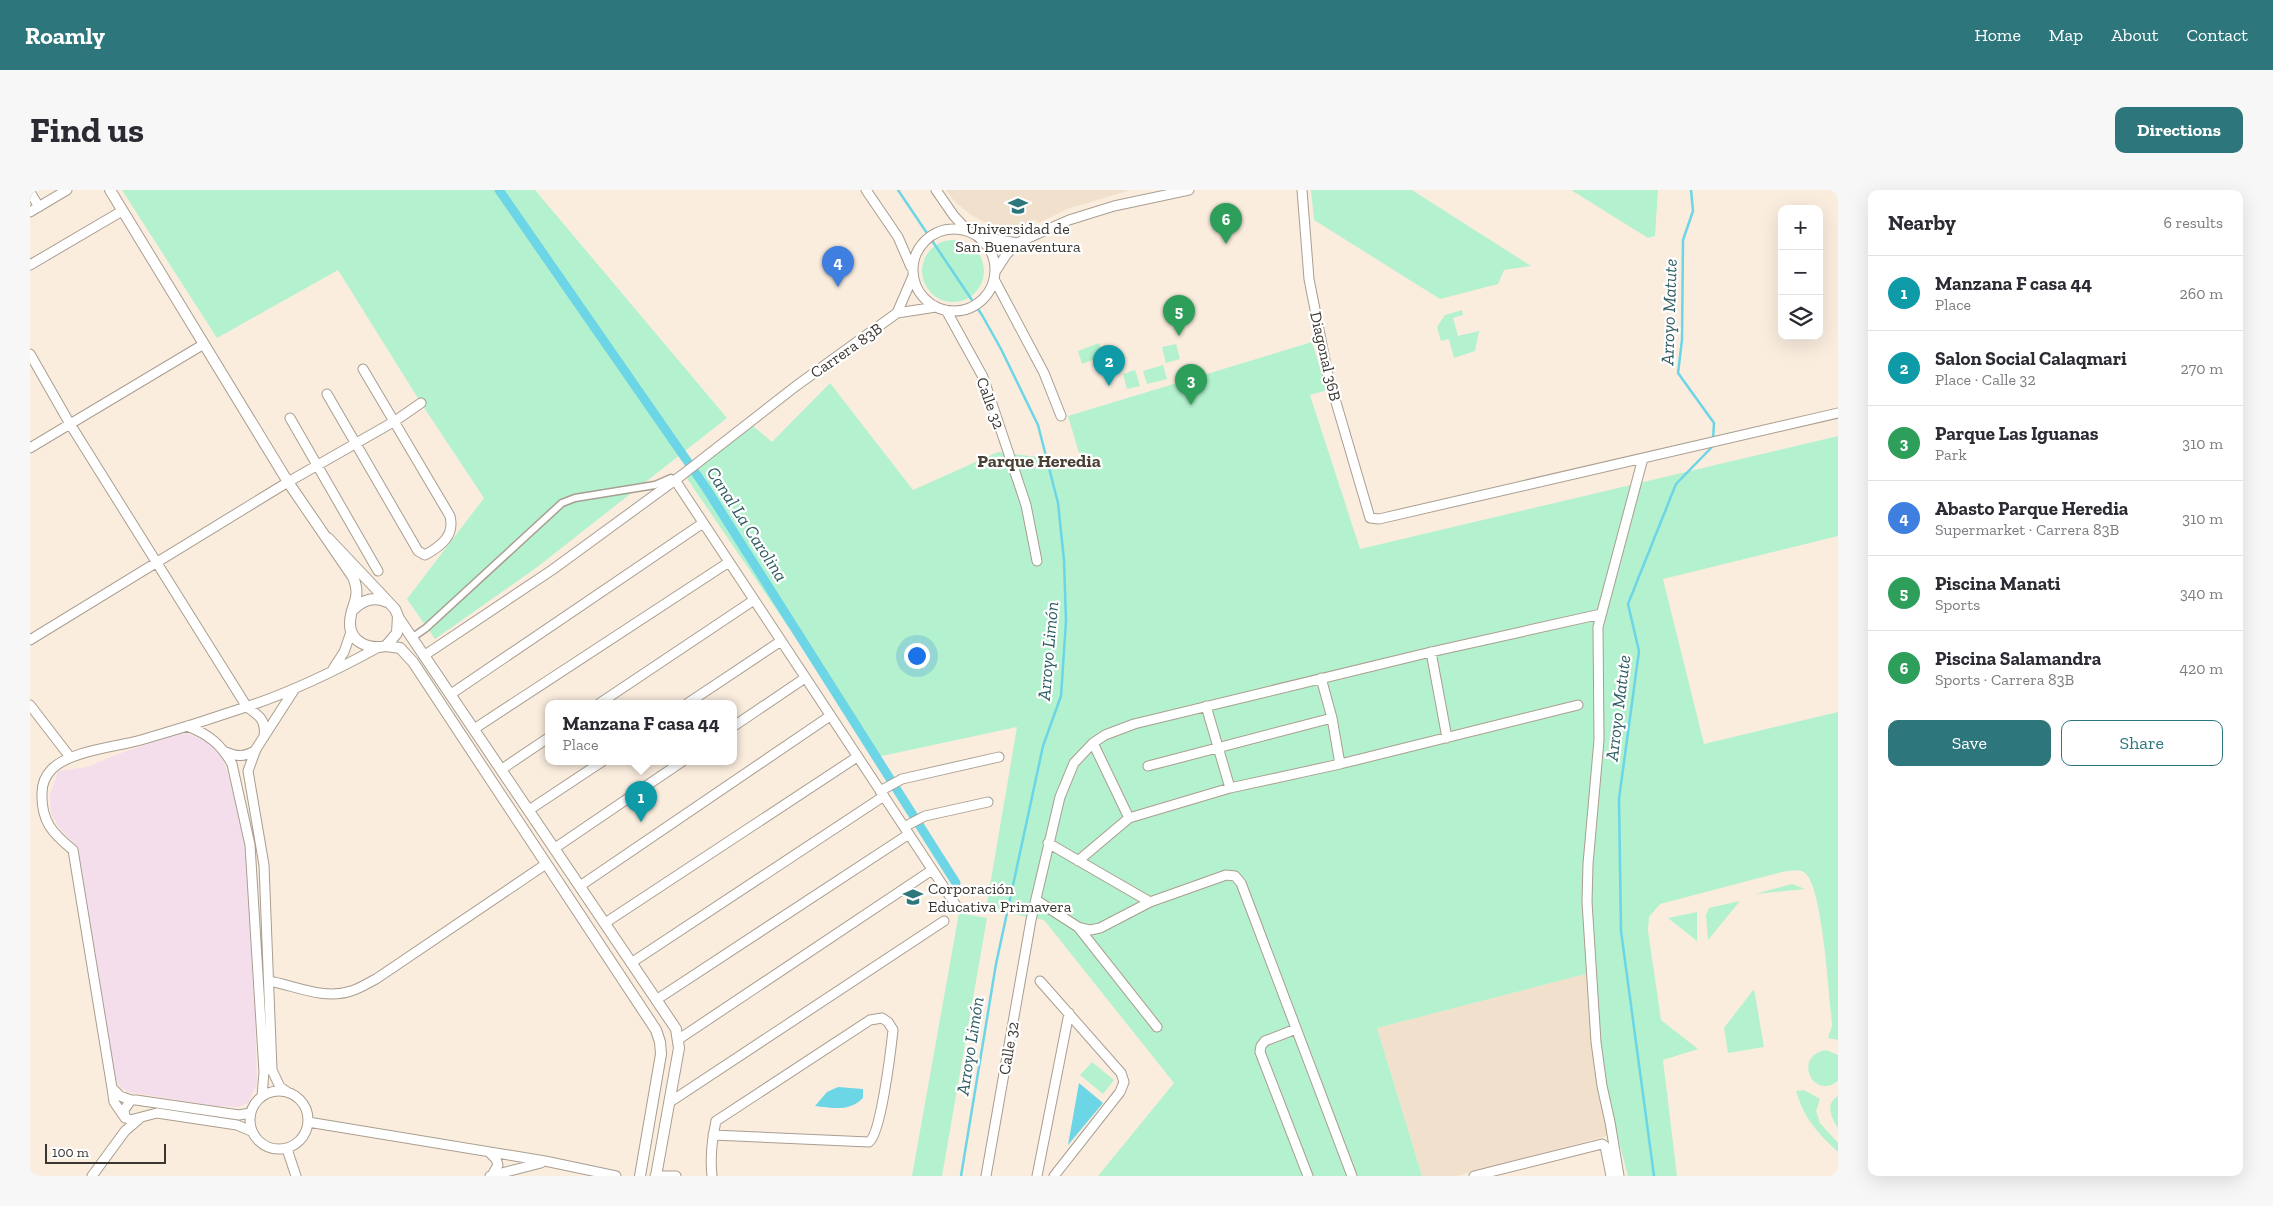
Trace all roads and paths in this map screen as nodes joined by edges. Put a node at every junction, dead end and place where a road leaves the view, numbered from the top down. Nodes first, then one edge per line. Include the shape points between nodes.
1 (67, 190) edge
2 (110, 190) edge
3 (866, 190) edge
4 (936, 190) edge
5 (1189, 190) edge
6 (1302, 190) edge
7 (30, 192) edge
8 (39, 207) junction
9 (122, 210) junction
10 (30, 212) edge
11 (968, 231) junction
12 (977, 236) junction
13 (1017, 243) junction
14 (30, 265) edge
15 (912, 273) junction
16 (994, 275) junction
17 (936, 307) junction
18 (946, 310) junction
19 (897, 314) junction
20 (204, 344) junction
21 (30, 354) edge
22 (363, 368) dead end
23 (326, 394) dead end
24 (421, 403) dead end
25 (1838, 413) edge
26 (1061, 416) dead end
27 (290, 418) dead end
28 (395, 421) junction
29 (70, 424) junction
30 (356, 444) junction
31 (30, 448) edge
32 (1643, 458) junction
33 (316, 466) junction
34 (679, 477) junction
35 (288, 482) junction
36 (703, 523) junction
37 (328, 538) junction
38 (1037, 561) dead end
39 (729, 562) junction
40 (156, 563) junction
41 (378, 571) dead end
42 (754, 600) junction
43 (389, 604) junction
44 (354, 609) junction
45 (1601, 614) junction
46 (398, 616) junction
47 (351, 632) junction
48 (414, 637) junction
49 (30, 640) edge
50 (780, 641) junction
51 (382, 647) junction
52 (1431, 652) junction
53 (425, 655) junction
54 (332, 670) junction
55 (805, 678) junction
56 (1321, 678) junction
57 (294, 690) junction
58 (452, 694) junction
59 (604, 700) edge
60 (692, 700) edge
61 (1578, 705) dead end
62 (30, 706) edge
63 (1206, 706) junction
64 (247, 707) junction
65 (830, 716) junction
66 (1332, 718) junction
67 (737, 724) edge
68 (187, 726) junction
69 (474, 728) junction
70 (264, 737) junction
71 (1447, 738) junction
72 (545, 740) edge
73 (1093, 743) junction
74 (1218, 747) junction
75 (256, 749) junction
76 (226, 752) junction
77 (70, 757) junction
78 (857, 757) junction
79 (999, 757) dead end
80 (1340, 764) junction
81 (597, 765) edge
82 (677, 765) edge
83 (1148, 766) dead end
84 (502, 769) junction
85 (1230, 788) junction
86 (882, 793) junction
87 (988, 802) dead end
88 (529, 810) junction
89 (1129, 818) junction
90 (906, 831) junction
91 (1048, 843) junction
92 (555, 848) junction
93 (1078, 861) junction
94 (546, 864) junction
95 (932, 870) junction
96 (580, 886) junction
97 (1036, 900) junction
98 (1150, 902) junction
99 (957, 907) dead end
100 (944, 921) dead end
101 (605, 923) junction
102 (1078, 927) junction
103 (616, 940) junction
104 (602, 950) junction
105 (631, 963) junction
106 (269, 981) junction
107 (1040, 981) dead end
108 (656, 1000) junction
109 (1069, 1013) junction
110 (1157, 1027) dead end
111 (1296, 1030) junction
112 (679, 1039) junction
113 (112, 1088) junction
114 (289, 1093) junction
115 (262, 1096) junction
116 (131, 1100) junction
117 (670, 1102) junction
118 (250, 1113) junction
119 (125, 1117) junction
120 (140, 1118) junction
121 (308, 1122) junction
122 (125, 1131) junction
123 (251, 1131) junction
124 (713, 1135) junction
125 (286, 1149) junction
126 (489, 1152) junction
127 (545, 1161) junction
128 (92, 1176) edge
129 (296, 1176) edge
130 (491, 1176) edge
131 (616, 1176) edge
132 (640, 1176) edge
133 (656, 1176) edge
134 (676, 1176) edge
135 (712, 1176) edge
136 (986, 1176) edge
137 (1037, 1176) edge
138 (1054, 1176) edge
139 (1308, 1176) edge
140 (1352, 1176) edge
141 (1474, 1176) edge
142 (1610, 1176) edge
143 (1619, 1176) edge

1 - 8 street
2 - 9 street
3 - 15 street via 898,237
4 - 11 street
5 - 13 street via 1069,220
6 - 32 street, Diagonal 36B via 1309,279 1328,375 1370,518 1379,520
7 - 8 street
8 - 10 street
9 - 14 street
9 - 20 street
11 - 12 street
11 - 15 street via 956,228 928,237 913,260
12 - 13 street
12 - 16 street via 991,252
13 - 16 street
15 - 17 street via 920,294
15 - 19 street
16 - 18 street via 983,299 966,309
16 - 26 street via 1040,365
17 - 18 street
17 - 19 street
18 - 38 street, Calle 32 via 983,377 1026,505
19 - 34 street, Carrera 83B via 796,386
20 - 29 street
20 - 35 street
21 - 29 street
22 - 28 street
23 - 30 street
24 - 28 street
25 - 32 street
27 - 33 street
28 - 30 street
28 - 30 street via 450,516 453,526 450,534 437,549 425,556 418,551
29 - 31 street
29 - 40 street
30 - 33 street
32 - 45 street
33 - 35 street
33 - 41 street
34 - 36 street
34 - 48 street via 655,485 562,502
34 - 53 street, Carrera 83B via 552,570
35 - 37 street
35 - 40 street
36 - 39 street
36 - 58 street
37 - 43 street
37 - 44 street via 356,585
39 - 42 street
39 - 69 street
40 - 49 street
40 - 64 street
42 - 50 street
42 - 59 street
43 - 44 street via 374,599
43 - 46 street
44 - 47 street
45 - 52 street, Calle 32
45 - 143 street via 1598,627 1599,740 1588,864 1588,902 1596,1042
46 - 48 street
46 - 51 street via 397,633
47 - 51 street via 361,644
47 - 54 street via 344,652
48 - 53 street
50 - 55 street
50 - 60 street
51 - 54 street
51 - 94 street via 396,646 408,655
52 - 56 street, Calle 32
52 - 71 street
53 - 58 street
54 - 57 street
55 - 65 street
55 - 67 street
56 - 63 street, Calle 32
56 - 66 street
57 - 64 street
57 - 70 street
58 - 69 street
61 - 71 street
62 - 77 street
63 - 73 street, Calle 32 via 1134,724
63 - 74 street
64 - 68 street
64 - 70 street via 262,717
65 - 78 street
65 - 96 street
66 - 74 street
66 - 80 street
68 - 76 street via 209,735
68 - 77 street
69 - 84 street
70 - 75 street
71 - 80 street
72 - 84 street
73 - 89 street
73 - 91 street, Calle 32 via 1074,763
74 - 83 street
74 - 85 street
75 - 76 street via 248,755 238,756
75 - 106 street via 248,771 264,865
76 - 115 street via 232,764 250,845 264,1072
77 - 113 street via 51,770 42,784 43,813 59,839 73,850
78 - 86 street
78 - 101 street
79 - 86 street via 902,779
80 - 85 street
81 - 88 street
82 - 92 street
84 - 88 street
85 - 89 street
86 - 90 street
86 - 105 street
87 - 90 street via 925,816
88 - 92 street
89 - 93 street
90 - 95 street
90 - 108 street
91 - 93 street
91 - 97 street, Calle 32
92 - 96 street
93 - 98 street
94 - 104 street
94 - 106 street via 376,979 352,991 335,994 310,992
95 - 99 street
95 - 112 street
96 - 101 street
97 - 102 street
97 - 136 street, Calle 32
98 - 102 street via 1100,928
98 - 111 street via 1226,875 1235,876 1242,883
100 - 117 street
101 - 103 street
102 - 110 street
103 - 104 street
103 - 105 street
104 - 132 street via 656,1030 660,1042 660,1062
105 - 108 street
106 - 114 street via 272,1070 280,1087
107 - 109 street
108 - 112 street
109 - 137 street
109 - 138 street via 1121,1073 1124,1082 1120,1092
111 - 139 street via 1265,1041 1260,1052
111 - 140 street
112 - 117 street
113 - 116 street
113 - 119 street via 114,1102
114 - 115 street via 277,1091
114 - 121 street via 303,1104
115 - 118 street
116 - 118 street via 239,1115
116 - 119 street via 124,1110
117 - 133 street
118 - 123 street
119 - 120 street via 130,1120
119 - 122 street
120 - 122 street
120 - 123 street via 157,1113 185,1116 237,1125
121 - 125 street via 302,1139
121 - 126 street
122 - 128 street
123 - 125 street via 268,1148
124 - 124 street via 869,1142 876,1134 884,1093 893,1030 890,1025 882,1018 870,1020 716,1121
124 - 135 street
125 - 129 street
126 - 127 street
126 - 130 street via 498,1165
127 - 130 street
127 - 131 street
133 - 134 street
141 - 142 street via 1602,1144

